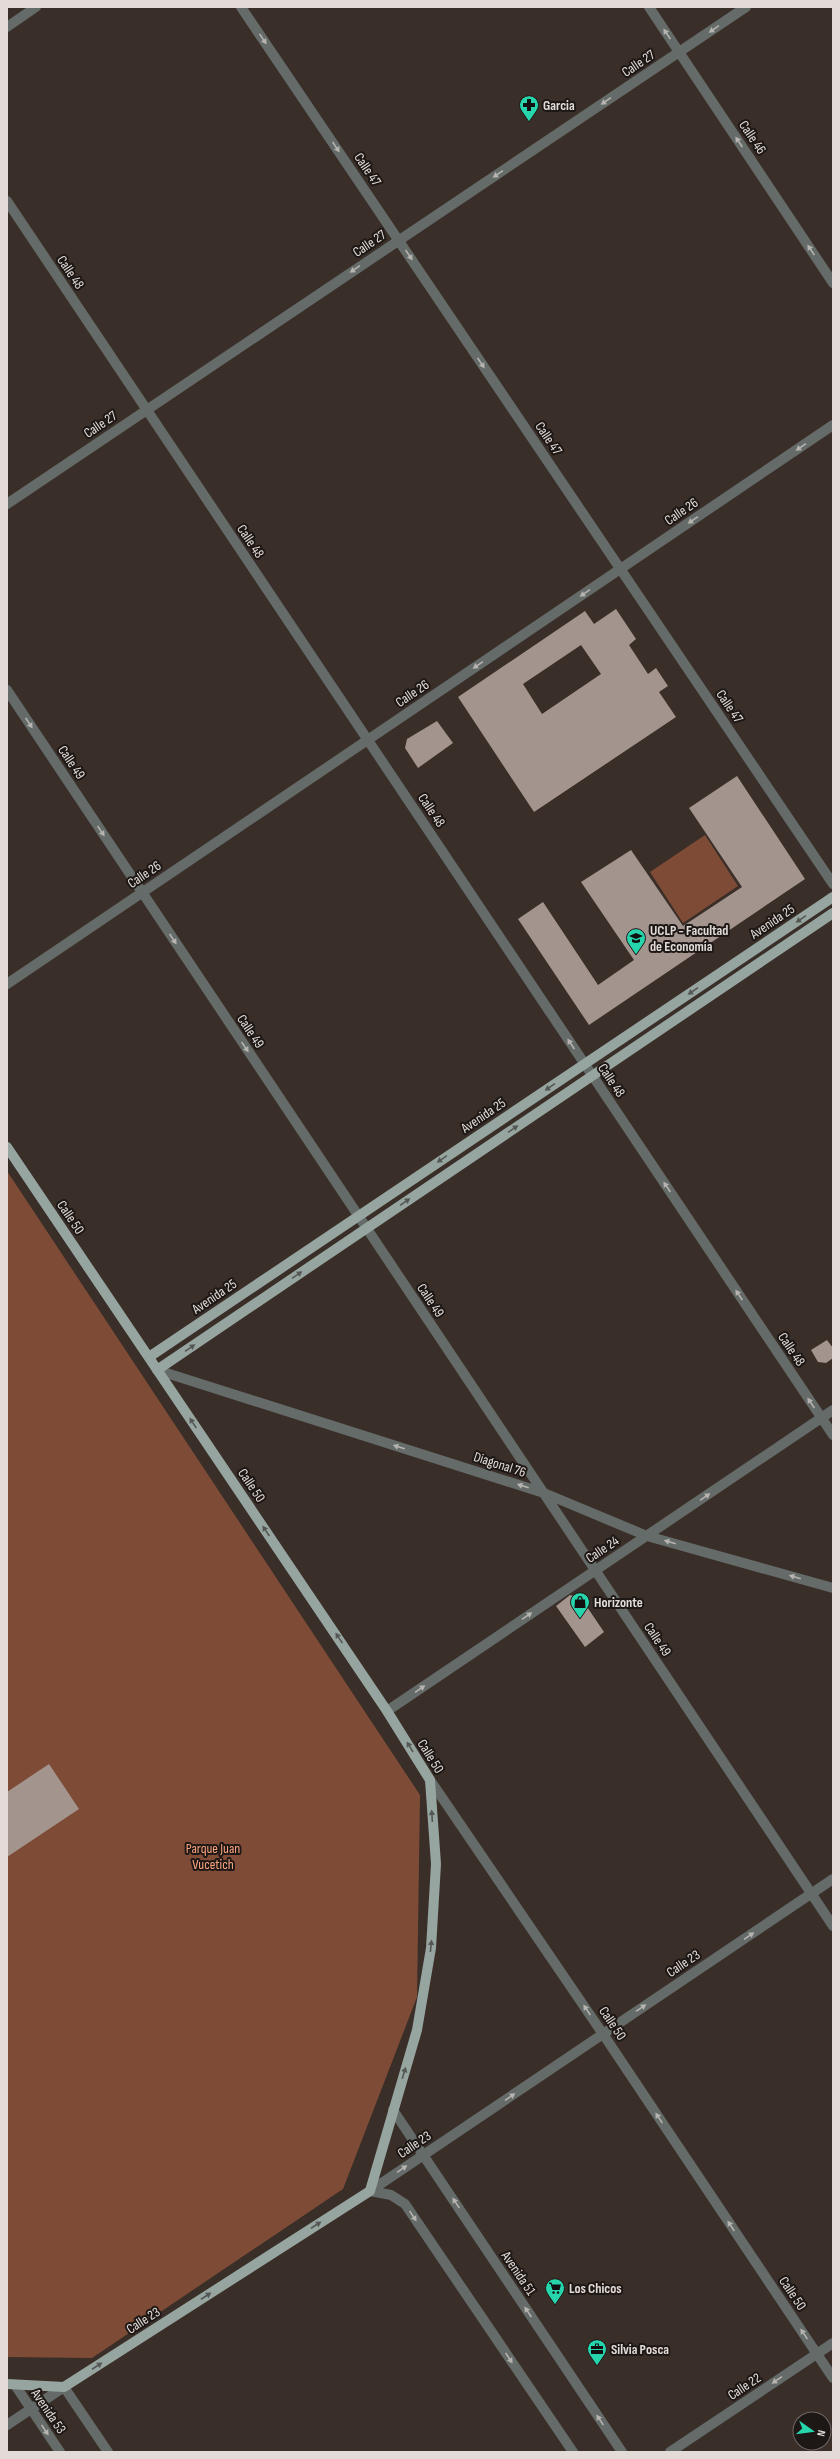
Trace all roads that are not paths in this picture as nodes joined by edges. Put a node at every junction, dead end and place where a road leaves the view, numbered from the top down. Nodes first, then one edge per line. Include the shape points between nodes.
1 (36, 7) edge
2 (242, 7) edge
3 (649, 7) edge
4 (746, 7) edge
5 (7, 27) edge
6 (679, 52) junction
7 (7, 201) edge
8 (399, 240) junction
9 (833, 282) edge
10 (147, 410) junction
11 (833, 425) edge
12 (7, 504) edge
13 (620, 569) junction
14 (7, 690) edge
15 (368, 740) junction
16 (833, 884) edge
17 (142, 892) junction
18 (833, 897) edge
19 (833, 913) edge
20 (7, 984) edge
21 (584, 1064) junction
22 (592, 1076) junction
23 (7, 1147) edge
24 (358, 1216) junction
25 (366, 1228) junction
26 (148, 1357) junction
27 (157, 1370) junction
28 (833, 1410) edge
29 (821, 1418) junction
30 (833, 1435) edge
31 (544, 1493) junction
32 (647, 1536) junction
33 (596, 1570) junction
34 (833, 1588) edge
35 (387, 1711) junction
36 (430, 1780) junction
37 (833, 1879) edge
38 (812, 1894) junction
39 (833, 1926) edge
40 (603, 2034) junction
41 (393, 2110) junction
42 (423, 2155) junction
43 (370, 2191) junction
44 (833, 2343) edge
45 (817, 2354) junction
46 (833, 2378) edge
47 (11, 2385) edge
48 (64, 2387) junction
49 (31, 2409) junction
50 (7, 2425) edge
51 (60, 2452) edge
52 (108, 2452) edge
53 (573, 2452) edge
54 (622, 2452) edge
55 (670, 2452) edge

1 - 5 street
2 -> 8 street, Calle 47
6 -> 3 street, Calle 46
4 -> 6 street, Calle 27
6 -> 8 street, Calle 27
9 -> 6 street, Calle 46
7 - 10 street, Calle 48
8 -> 10 street, Calle 27
8 -> 13 street, Calle 47
10 - 12 street, Calle 27
10 - 15 street, Calle 48
11 -> 13 street, Calle 26
13 -> 15 street, Calle 26
13 - 16 street, Calle 47
14 -> 17 street, Calle 49
15 - 17 street, Calle 26
21 -> 15 street, Calle 48
17 - 20 street, Calle 26
17 -> 24 street, Calle 49
18 -> 21 main road, Avenida 25
19 - 22 main road, Avenida 25
21 - 22 street, Calle 48
21 -> 24 main road, Avenida 25
25 -> 22 main road, Avenida 25
29 -> 22 street, Calle 48
23 - 26 main road, Calle 50
24 - 25 street, Calle 49
24 - 26 main road, Avenida 25
27 -> 25 main road, Avenida 25
25 - 31 street, Calle 49
26 - 27 main road, Calle 50
31 -> 27 street, Diagonal 76
35 -> 27 main road, Calle 50
28 - 29 street, Calle 24
29 - 30 street, Calle 48
32 -> 29 street, Calle 24
31 - 32 street, Diagonal 76
31 - 33 street, Calle 49
32 - 33 street, Calle 24
34 -> 32 street, Diagonal 76
35 -> 33 street, Calle 24
33 - 38 street, Calle 49
36 -> 35 main road, Calle 50
40 -> 36 street, Calle 50
41 -> 36 main road via 417,2030 431,1948 436,1864
37 - 38 street, Calle 23
38 - 39 street, Calle 49
40 -> 38 street, Calle 23
42 -> 40 street, Calle 23
45 -> 40 street, Calle 50
41 - 42 street, Avenida 51
41 - 43 main road
43 -> 42 street, Calle 23
54 -> 42 street, Avenida 51
48 -> 43 main road, Calle 23
43 -> 53 street via 391,2195 404,2204
44 - 45 street, Calle 22
45 - 46 street, Calle 50
45 -> 55 street, Calle 22
47 - 48 main road
47 - 49 street, Avenida 53
48 - 49 street, Calle 23
48 - 52 street, Avenida 53
49 - 50 street, Calle 23
49 -> 51 street, Avenida 53

